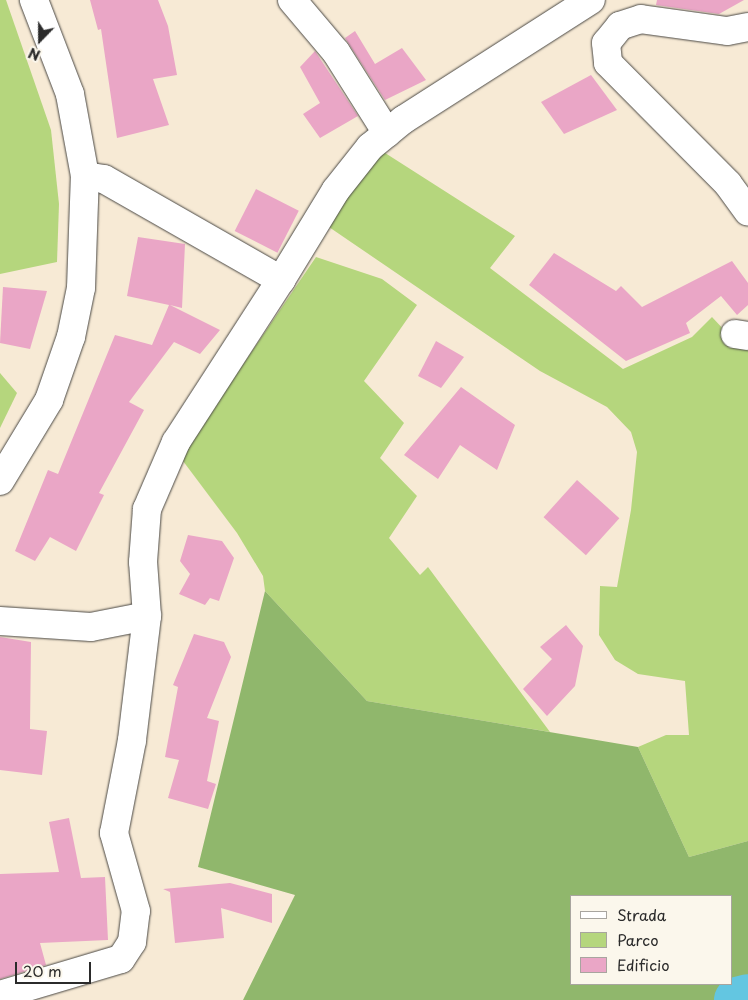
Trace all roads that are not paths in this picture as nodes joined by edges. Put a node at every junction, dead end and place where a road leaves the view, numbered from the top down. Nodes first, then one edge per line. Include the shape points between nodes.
1 (34, 0) edge
2 (292, 0) edge
3 (591, 0) edge
4 (748, 27) edge
5 (387, 133) junction
6 (85, 176) junction
7 (748, 212) edge
8 (281, 280) junction
9 (0, 481) edge
10 (147, 616) junction
11 (0, 621) edge
12 (0, 995) edge

1 - 6 street via 70,94
2 - 5 street via 336,52
3 - 5 street
4 - 7 street via 727,31 641,19 620,26 606,43 608,63 728,184
5 - 8 street via 336,190
6 - 8 street via 104,178
6 - 9 street via 81,288 71,337 49,400
8 - 10 street via 176,442 147,509 143,562
10 - 11 street via 91,627
10 - 12 street via 132,740 114,833 136,912 132,942 121,959

